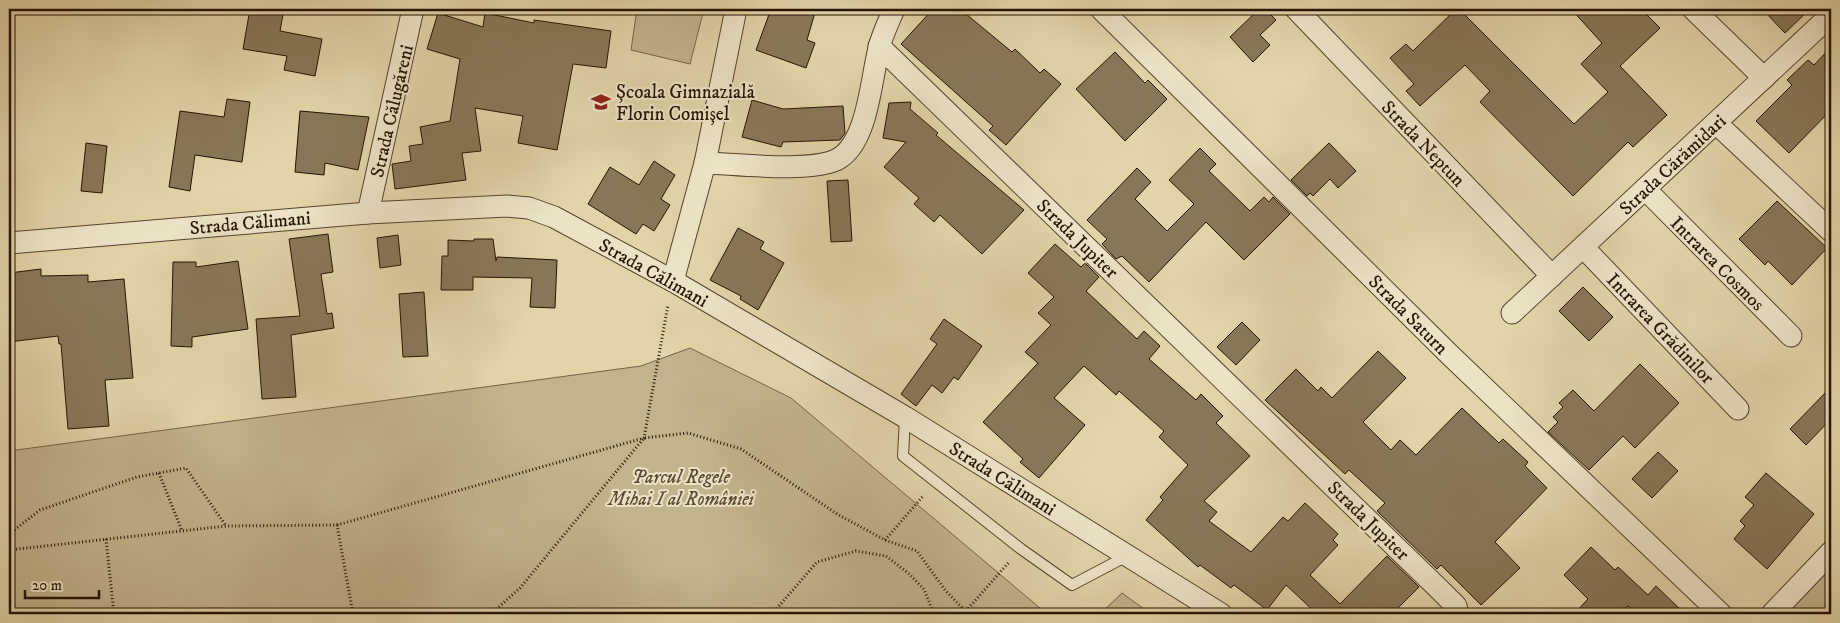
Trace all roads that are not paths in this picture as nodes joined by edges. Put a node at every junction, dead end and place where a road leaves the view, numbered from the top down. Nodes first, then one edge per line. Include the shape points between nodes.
1 (413, 9) edge
2 (736, 9) edge
3 (894, 9) edge
4 (1101, 9) edge
5 (1296, 9) edge
6 (1693, 9) edge
7 (1831, 15) edge
8 (879, 46) junction
9 (1764, 78) junction
10 (1716, 123) junction
11 (705, 163) junction
12 (1645, 189) junction
13 (368, 213) junction
14 (1831, 231) edge
15 (9, 243) edge
16 (1583, 247) junction
17 (1552, 276) junction
18 (673, 281) junction
19 (1512, 313) dead end
20 (1791, 336) dead end
21 (1738, 409) dead end
22 (905, 417) junction
23 (1831, 552) edge
24 (1128, 556) junction
25 (1221, 614) edge
26 (1458, 614) edge
27 (1721, 614) edge
28 (1772, 614) edge

1 - 13 street, Strada Călugăreni
2 - 11 street
3 - 8 street
4 - 27 street, Strada Saturn via 1450,354
5 - 17 street, Strada Neptun
6 - 9 street
7 - 9 street, Strada Cărămidari
8 - 11 street via 860,131 854,146 837,160 808,166
8 - 26 street, Strada Jupiter via 1438,588 1456,606
9 - 10 street, Strada Cărămidari
10 - 12 street, Strada Cărămidari
10 - 14 street
11 - 18 street
12 - 16 street, Strada Cărămidari
12 - 20 street, Intrarea Cosmos
13 - 15 street, Strada Călimani
13 - 18 street, Strada Călimani via 507,206 529,208 554,217
16 - 17 street, Strada Cărămidari
16 - 21 street, Intrarea Grădinilor
17 - 19 street, Strada Cărămidari
18 - 22 street, Strada Călimani
22 - 24 street, Strada Călimani
22 - 24 lane via 903,456 1072,585
23 - 28 street
24 - 25 street, Strada Călimani

